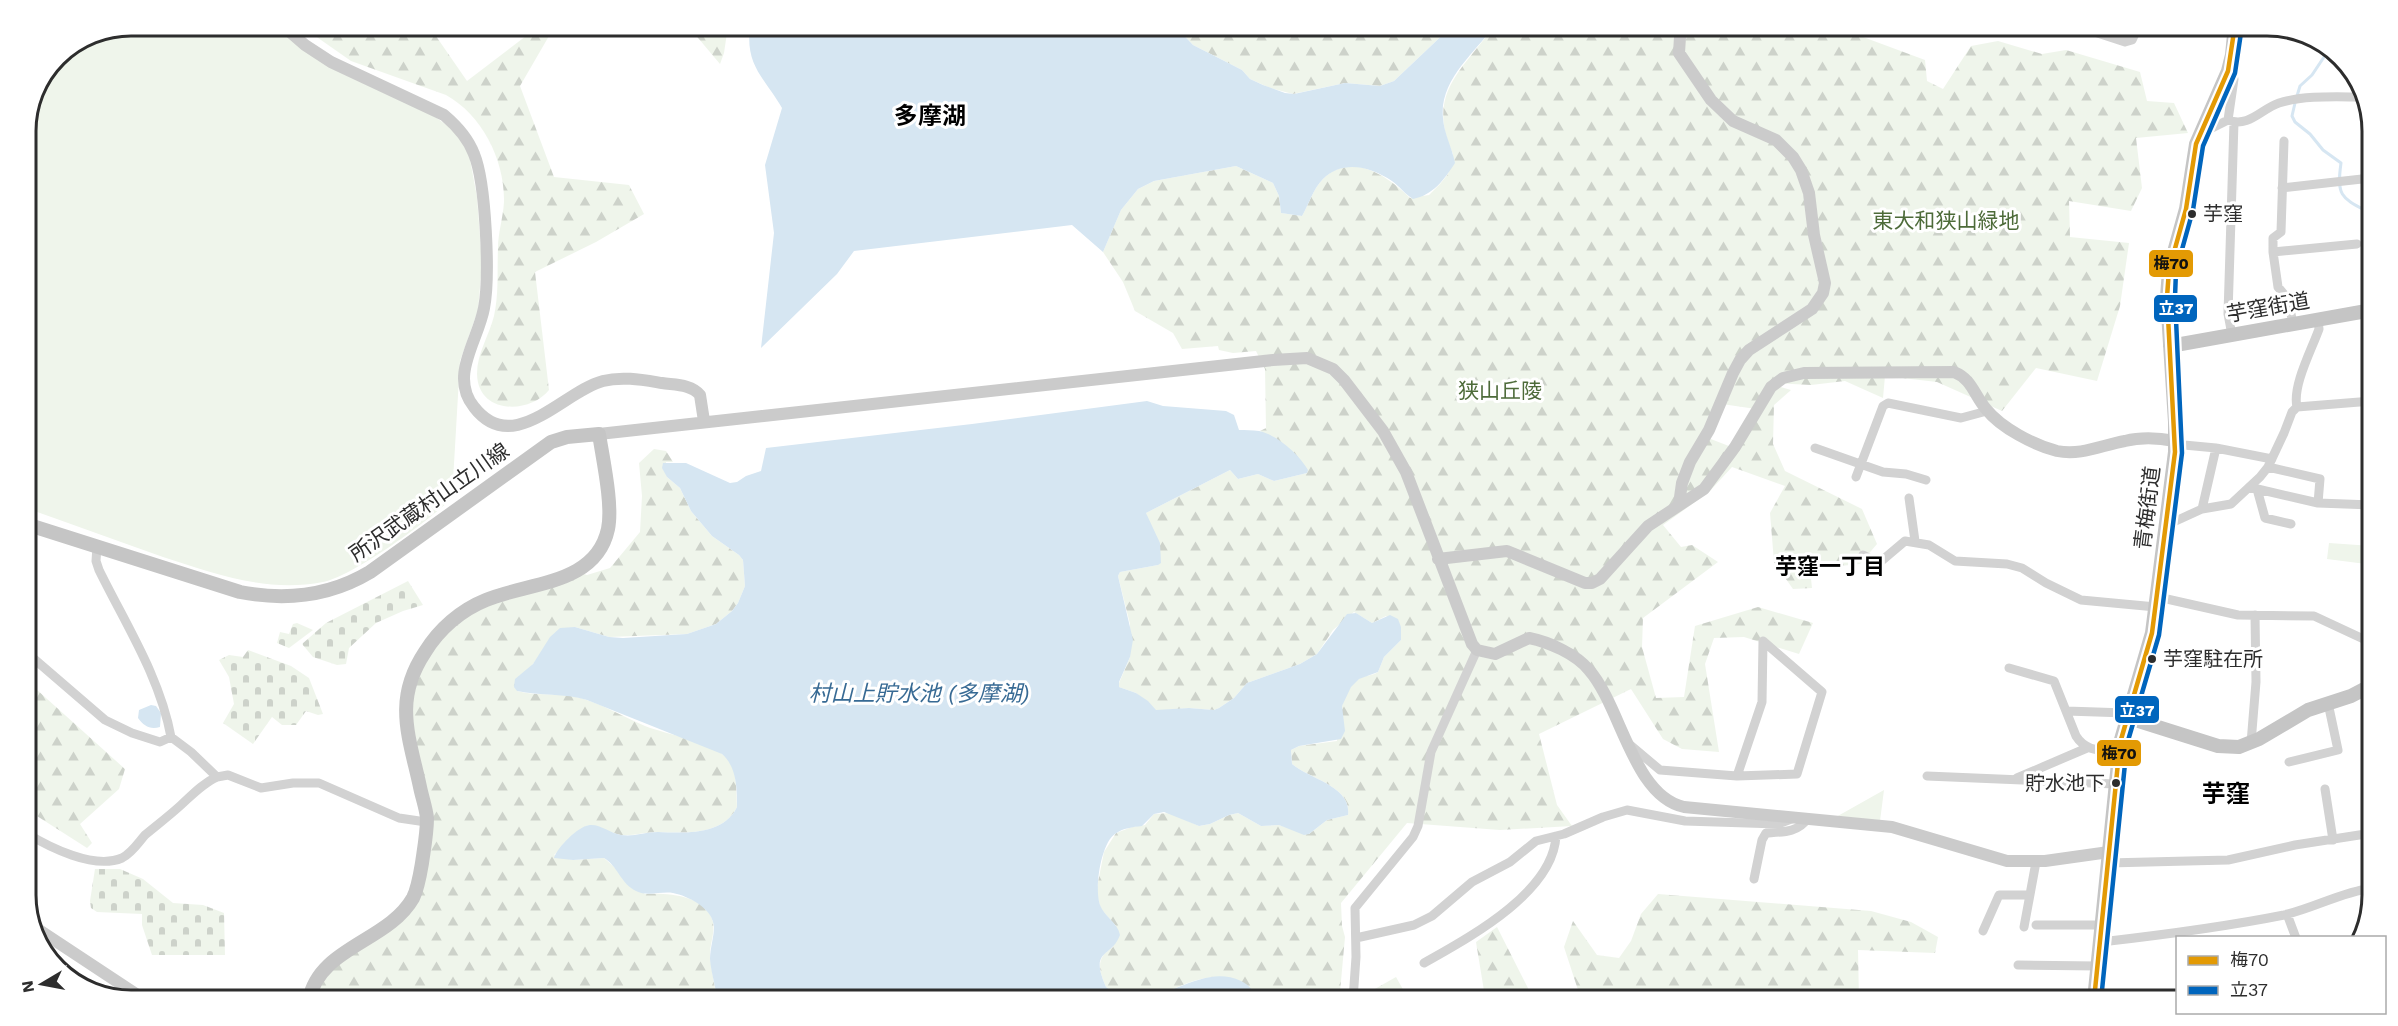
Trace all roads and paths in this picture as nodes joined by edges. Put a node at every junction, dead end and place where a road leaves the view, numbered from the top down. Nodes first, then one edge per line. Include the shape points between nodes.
1 (294, 36) edge
2 (1680, 36) edge
3 (2106, 36) edge
4 (2134, 36) edge
5 (2234, 36) edge
6 (2228, 71) junction
7 (2356, 98) edge
8 (2231, 121) junction
9 (2202, 129) junction
10 (2284, 141) dead end
11 (2362, 178) edge
12 (2282, 188) junction
13 (2357, 244) dead end
14 (2273, 252) junction
15 (2362, 312) edge
16 (2318, 320) junction
17 (2293, 324) junction
18 (2232, 335) junction
19 (2170, 346) junction
20 (2362, 401) edge
21 (2297, 407) junction
22 (1987, 411) junction
23 (704, 421) junction
24 (599, 434) junction
25 (2175, 441) junction
26 (1815, 448) dead end
27 (2216, 448) junction
28 (2270, 463) junction
29 (1861, 464) junction
30 (1856, 477) dead end
31 (1926, 480) dead end
32 (2253, 488) junction
33 (1909, 498) dead end
34 (2318, 503) junction
35 (1679, 504) junction
36 (2362, 505) edge
37 (2202, 509) junction
38 (2291, 524) dead end
39 (2167, 525) junction
40 (36, 527) edge
41 (1916, 541) junction
42 (97, 546) junction
43 (1863, 555) dead end
44 (1438, 559) junction
45 (2157, 602) junction
46 (2255, 615) junction
47 (2362, 638) edge
48 (1477, 651) junction
49 (36, 661) edge
50 (2009, 668) dead end
51 (2362, 689) edge
52 (2328, 703) junction
53 (2066, 711) junction
54 (2127, 715) junction
55 (171, 737) junction
56 (2251, 743) junction
57 (1629, 744) junction
58 (2087, 748) junction
59 (2119, 752) junction
60 (2289, 762) dead end
61 (1737, 776) junction
62 (1928, 776) dead end
63 (218, 777) junction
64 (2013, 780) junction
65 (2115, 784) junction
66 (2325, 789) dead end
67 (1802, 818) junction
68 (426, 822) junction
69 (2362, 835) edge
70 (1556, 836) junction
71 (36, 839) edge
72 (2332, 840) junction
73 (2108, 857) junction
74 (2036, 862) junction
75 (1754, 879) dead end
76 (2362, 890) edge
77 (2030, 895) junction
78 (2287, 914) junction
79 (2036, 925) dead end
80 (2102, 925) junction
81 (2024, 927) dead end
82 (1983, 931) dead end
83 (44, 934) edge
84 (2295, 936) edge
85 (1356, 938) junction
86 (2101, 942) junction
87 (1425, 963) dead end
88 (2018, 965) dead end
89 (2098, 966) junction
90 (130, 990) edge
91 (312, 990) edge
92 (1353, 990) edge
93 (2095, 990) edge

1 - 23 street via 331,62 444,115 471,147 479,175 487,279 482,318 463,375 475,410 497,423 521,424 539,418 595,384 627,379 693,389 700,395
2 - 35 street via 1679,53 1711,100 1733,121 1776,140 1802,170 1825,283 1812,309 1740,360 1690,462
3 - 4 street via 2125,42
5 - 6 main road, 青梅街道
6 - 8 street via 2234,79
6 - 9 main road, 青梅街道
7 - 8 street via 2279,104 2247,121
8 - 9 street
8 - 18 street via 2228,314
9 - 19 main road, 青梅街道 via 2169,270
10 - 12 street
11 - 12 street
12 - 14 street via 2281,232 2273,238
13 - 14 street
14 - 17 street via 2278,287 2288,299
15 - 16 main road, 芋窪街道
16 - 17 main road, 芋窪街道
16 - 21 street via 2319,328 2298,386
17 - 18 main road, 芋窪街道
18 - 19 main road, 芋窪街道
19 - 25 main road, 青梅街道
20 - 21 street
21 - 28 street
22 - 25 street via 2017,432 2062,452 2130,440
22 - 29 street via 1961,418 1888,403 1883,406
22 - 35 street via 1965,378 1954,372 1822,372 1786,377 1771,387 1704,489
23 - 24 street
23 - 44 street via 1307,358 1339,374 1383,431 1406,472
24 - 42 main road, 所沢武蔵村山立川線 via 559,439 542,447 370,572 322,592 280,597 249,594
24 - 68 main road via 609,522 596,555 578,572 469,608 424,653 408,686 407,727
25 - 27 street
25 - 39 main road, 青梅街道
26 - 29 street
27 - 28 street
27 - 37 street
28 - 32 street
28 - 34 street via 2320,479
29 - 30 street
29 - 31 street
32 - 34 street
32 - 37 street via 2231,504
32 - 38 street via 2265,518
33 - 41 street
34 - 36 street
35 - 44 street via 1648,526 1608,573 1592,583 1507,551
37 - 39 street
39 - 45 main road, 青梅街道
40 - 42 main road, 所沢武蔵村山立川線
41 - 43 street via 1905,541 1879,563
41 - 45 street via 1955,561 2022,568 2081,600
42 - 55 street via 99,570 153,677
44 - 48 street
45 - 46 street
45 - 54 main road, 青梅街道
46 - 47 street via 2314,616
46 - 56 street via 2256,682
48 - 57 street via 1495,654 1529,638 1574,657 1594,676
48 - 85 street via 1431,752 1418,826 1357,904
49 - 55 street via 105,720 160,742
50 - 53 street via 2054,681
51 - 52 main road
52 - 56 main road via 2308,710
52 - 60 street via 2338,750
53 - 54 street
53 - 58 street via 2076,736
54 - 56 main road via 2222,747
54 - 59 main road, 青梅街道
55 - 63 street
57 - 61 street via 1660,770
57 - 67 street via 1655,790 1674,805
58 - 59 street
58 - 64 street
59 - 65 main road, 青梅街道
61 - 61 street via 1797,774 1822,692 1762,640 1762,702
62 - 64 street
63 - 68 street via 228,775 261,788 319,783 399,818
63 - 71 street via 200,788 123,857 97,860 49,847
64 - 65 street
65 - 73 main road, 青梅街道
66 - 72 street
67 - 70 street via 1778,824 1747,824 1684,821 1627,810
67 - 74 street via 1892,827 2000,860
67 - 75 street via 1803,825 1796,830 1766,833
68 - 91 main road via 414,897 395,919 323,969
69 - 72 street
70 - 85 street via 1536,841 1510,862 1472,882 1432,916 1405,928
70 - 87 street via 1554,852 1542,872 1504,914
72 - 73 street via 2228,860
73 - 74 street
73 - 80 main road, 青梅街道
74 - 77 street
76 - 78 street
77 - 81 street
77 - 82 street via 1999,895
78 - 84 street
78 - 86 street
79 - 80 street
80 - 86 main road, 青梅街道
83 - 90 street
85 - 92 street
86 - 89 main road, 青梅街道
88 - 89 street
89 - 93 main road, 青梅街道

